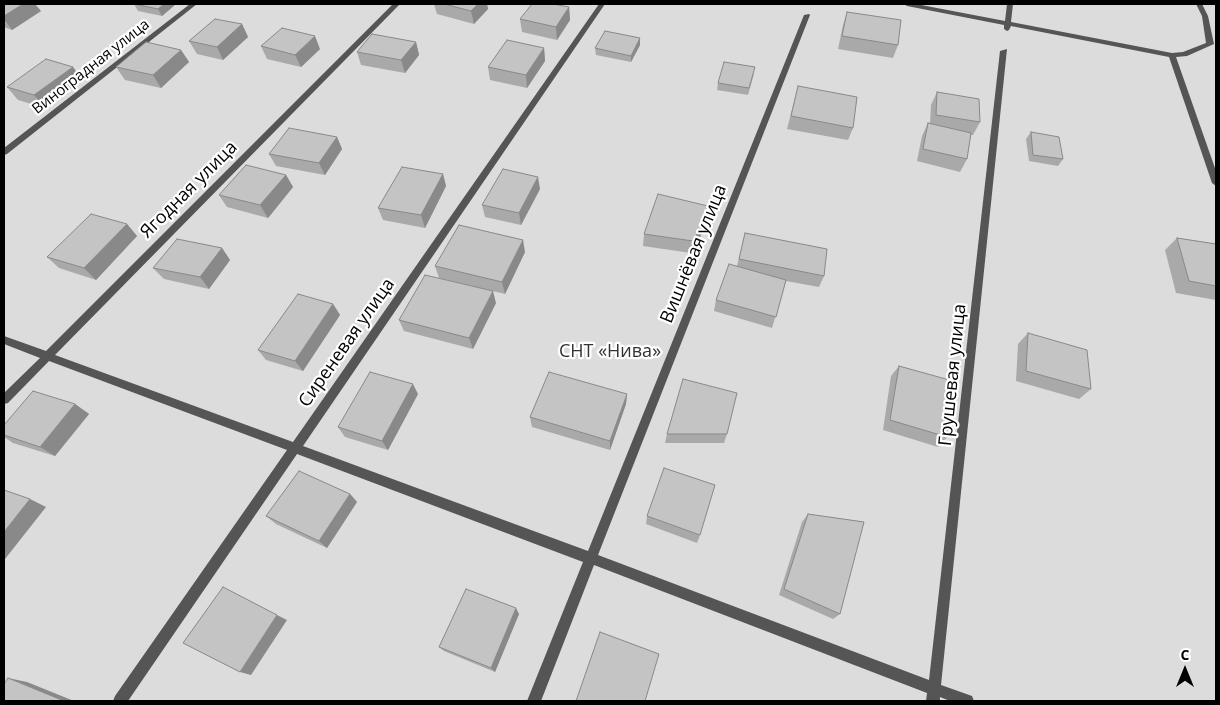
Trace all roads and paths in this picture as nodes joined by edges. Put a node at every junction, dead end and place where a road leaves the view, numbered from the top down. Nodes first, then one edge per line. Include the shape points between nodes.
1 (194, 4) edge
2 (397, 4) edge
3 (602, 4) edge
4 (907, 4) edge
5 (1199, 4) edge
6 (1010, 5) edge
7 (807, 15) dead end
8 (1008, 26) junction
9 (1004, 51) dead end
10 (1172, 55) junction
11 (4, 152) edge
12 (1216, 183) edge
13 (4, 340) edge
14 (47, 356) junction
15 (4, 400) edge
16 (295, 448) junction
17 (590, 558) junction
18 (935, 689) junction
19 (120, 701) edge
20 (534, 701) edge
21 (933, 701) edge
22 (967, 701) edge

1 - 11 street, Виноградная улица
2 - 14 street, Ягодная улица
3 - 16 street, Сиреневая улица
4 - 8 street
5 - 10 street via 1205,16 1210,44
6 - 8 street
7 - 17 street, Вишнёвая улица
8 - 10 street
9 - 18 street, Грушевая улица
10 - 12 street
13 - 14 street
14 - 15 street, Ягодная улица
14 - 16 street
16 - 17 street
16 - 19 street, Сиреневая улица
17 - 18 street
17 - 20 street, Вишнёвая улица
18 - 21 street, Грушевая улица
18 - 22 street

